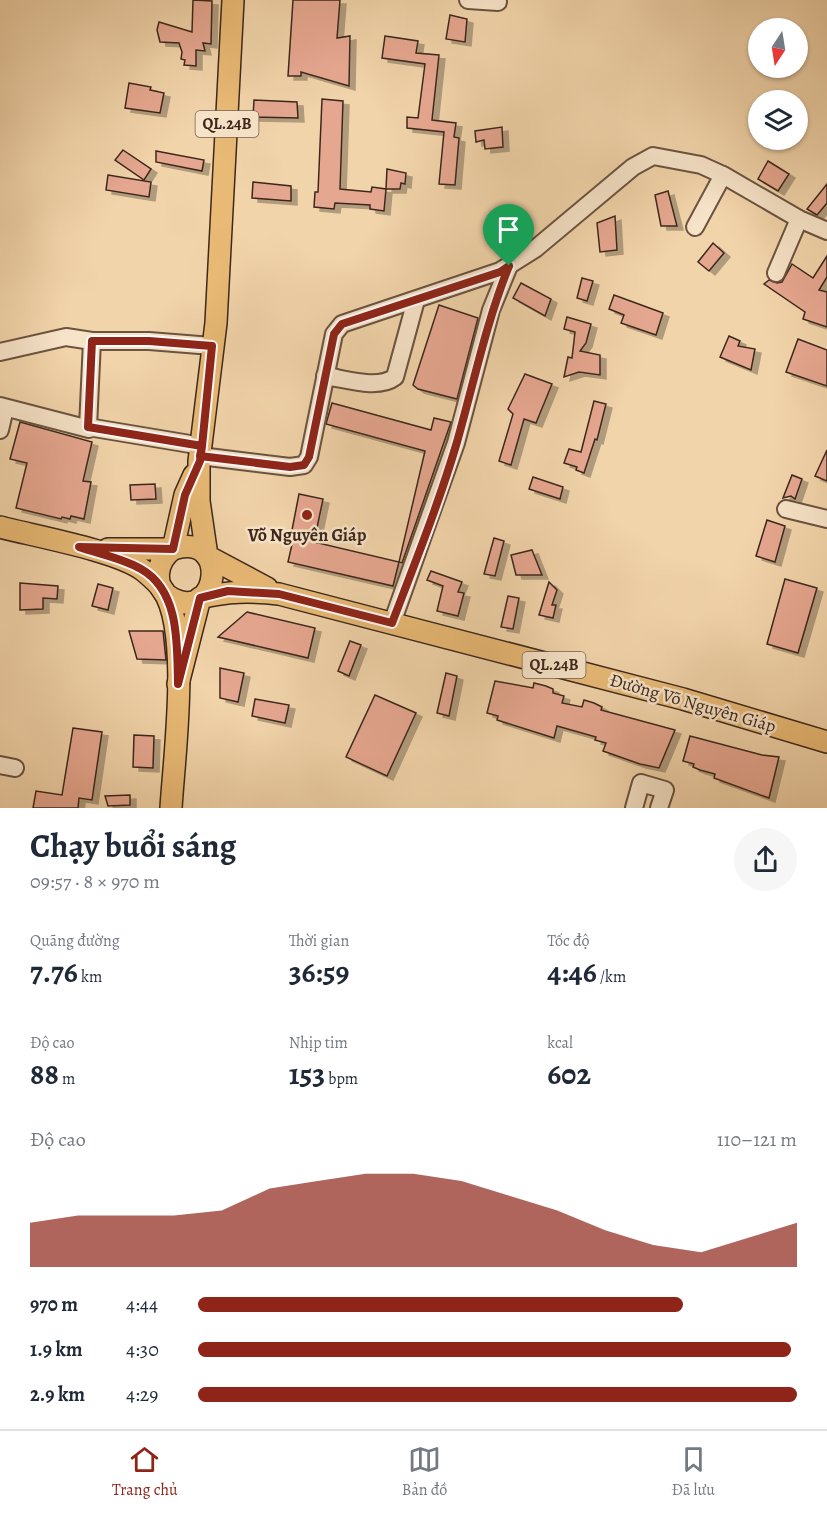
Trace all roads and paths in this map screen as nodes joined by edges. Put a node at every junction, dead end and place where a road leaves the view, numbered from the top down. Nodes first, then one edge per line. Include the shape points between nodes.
1 (233, 0) edge
2 (468, 0) edge
3 (498, 2) dead end
4 (723, 175) junction
5 (799, 219) junction
6 (695, 227) dead end
7 (827, 231) edge
8 (509, 266) junction
9 (776, 273) dead end
10 (416, 300) junction
11 (92, 341) junction
12 (212, 346) junction
13 (0, 352) edge
14 (325, 376) junction
15 (2, 407) edge
16 (88, 427) junction
17 (0, 430) edge
18 (200, 454) junction
19 (786, 509) dead end
20 (827, 519) edge
21 (0, 527) edge
22 (79, 547) junction
23 (173, 549) junction
24 (207, 556) junction
25 (164, 591) junction
26 (279, 594) junction
27 (200, 598) junction
28 (392, 623) junction
29 (178, 684) junction
30 (827, 742) edge
31 (171, 808) edge
32 (634, 808) edge
33 (659, 808) edge

1 - 12 main road, QL.24B
2 - 3 street
4 - 5 street
4 - 6 street
4 - 8 street via 701,165 653,156 633,167
5 - 7 street
5 - 9 street
8 - 10 street
8 - 28 street via 491,310 456,443
10 - 14 street via 342,324 334,334
10 - 14 street via 395,377 387,383 374,383
11 - 12 street
11 - 13 street via 66,337
11 - 16 street
12 - 18 main road, QL.24B
14 - 18 street via 309,457 304,465 290,467
15 - 16 street
15 - 17 street
16 - 18 street
18 - 23 main road, QL.24B via 185,495
18 - 24 main road, QL.24B via 198,501
19 - 20 street
21 - 22 main road
22 - 23 main road
22 - 25 main road via 143,570
23 - 24 main road via 191,547
23 - 25 main road, QL.24B via 158,570
24 - 26 main road, Đường Võ Nguyên Giáp
24 - 27 main road, QL.24B via 212,564 212,583
25 - 27 main road via 182,602
25 - 29 main road via 177,636
26 - 27 main road, Đường Võ Nguyên Giáp via 228,591
26 - 28 main road, Đường Võ Nguyên Giáp / QL.24B
27 - 29 main road
28 - 30 main road, Đường Võ Nguyên Giáp / QL.24B via 683,699
29 - 31 main road
32 - 33 street via 641,783 665,790

